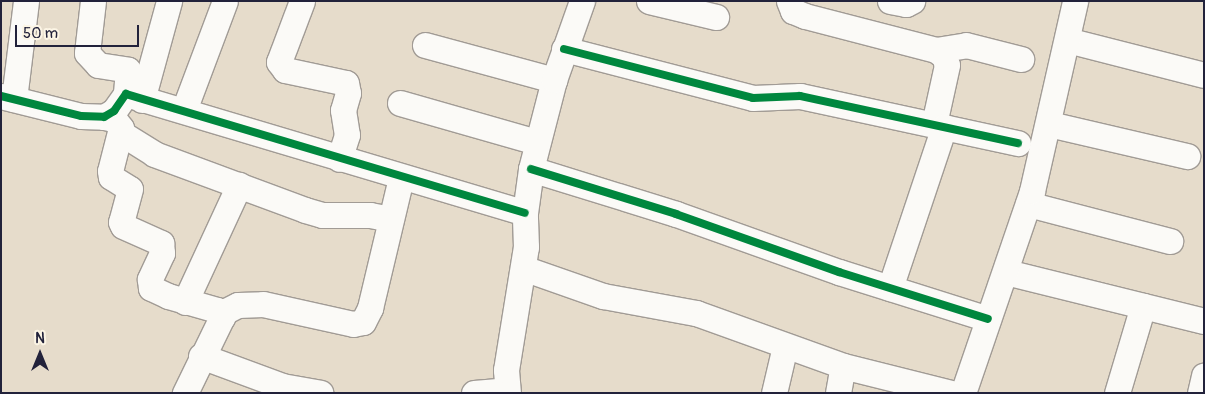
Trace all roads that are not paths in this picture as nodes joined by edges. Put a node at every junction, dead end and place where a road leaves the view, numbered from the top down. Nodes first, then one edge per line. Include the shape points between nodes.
1 (26, 1) edge
2 (93, 1) edge
3 (169, 1) edge
4 (226, 1) edge
5 (302, 1) edge
6 (582, 1) edge
7 (649, 1) edge
8 (790, 1) edge
9 (890, 1) edge
10 (912, 1) edge
11 (1075, 1) edge
12 (716, 17) dead end
13 (1068, 40) junction
14 (425, 45) dead end
15 (564, 49) junction
16 (936, 50) junction
17 (1022, 59) dead end
18 (1204, 75) edge
19 (554, 80) junction
20 (134, 97) junction
21 (8, 98) edge
22 (400, 103) dead end
23 (184, 110) junction
24 (1049, 124) junction
25 (113, 125) junction
26 (939, 125) junction
27 (537, 142) junction
28 (1018, 143) dead end
29 (1187, 156) dead end
30 (339, 159) junction
31 (531, 169) junction
32 (401, 178) junction
33 (239, 185) junction
34 (1028, 204) junction
35 (525, 212) junction
36 (391, 219) junction
37 (1170, 241) dead end
38 (523, 268) junction
39 (1006, 272) junction
40 (890, 288) junction
41 (186, 302) junction
42 (1143, 306) junction
43 (220, 314) junction
44 (988, 319) junction
45 (1204, 321) edge
46 (785, 346) junction
47 (201, 356) junction
48 (843, 366) junction
49 (1204, 375) edge
50 (910, 388) edge
51 (508, 392) edge
52 (185, 393) edge
53 (320, 393) edge
54 (474, 393) edge
55 (774, 393) edge
56 (838, 393) edge
57 (951, 393) edge
58 (963, 393) edge
59 (1117, 393) edge
60 (1200, 393) edge

1 - 21 street
2 - 20 street via 87,53 98,65 128,70
3 - 20 street
4 - 23 street
5 - 30 street via 279,62 285,70 346,83 348,93 343,110 347,135
6 - 15 street
7 - 12 street
8 - 16 street via 793,11 805,16
9 - 10 street via 906,4
11 - 13 street
13 - 18 street
13 - 24 street
14 - 19 street
15 - 19 street
15 - 26 street via 753,98 800,96
16 - 17 street via 966,45
16 - 26 street via 944,56 947,65
19 - 27 street
20 - 23 street
20 - 25 street via 114,111
21 - 25 street
22 - 27 street
23 - 30 street
24 - 29 street
24 - 34 street
25 - 33 street via 154,154
25 - 41 street via 111,177 130,189 121,222 128,230 162,243 162,253 149,283 157,291
26 - 28 street
26 - 40 street
27 - 31 street
30 - 32 street
31 - 35 street
31 - 40 street via 676,214
32 - 35 street
32 - 36 street
33 - 36 street via 322,215 370,215
33 - 41 street
34 - 37 street
34 - 39 street
35 - 38 street
36 - 43 street via 370,308 363,322 353,324 263,304 238,305
38 - 46 street via 604,296 696,313
38 - 51 street via 506,370
39 - 42 street
39 - 44 street
40 - 44 street
41 - 43 street
42 - 45 street
42 - 59 street
43 - 47 street via 222,322
44 - 58 street
46 - 48 street
46 - 55 street
47 - 52 street
47 - 53 street via 282,386
48 - 50 street
48 - 56 street
49 - 60 street
50 - 57 street
51 - 54 street

